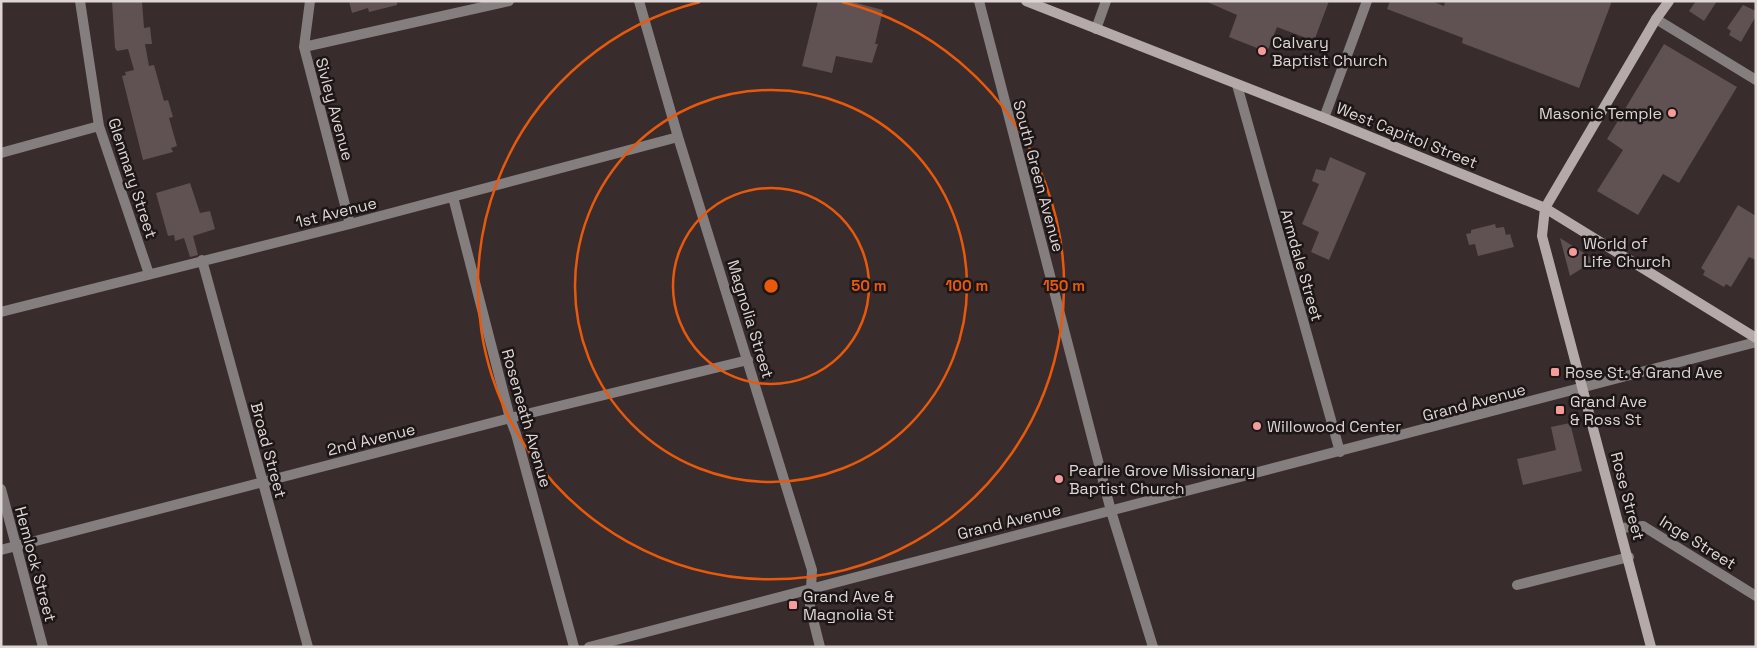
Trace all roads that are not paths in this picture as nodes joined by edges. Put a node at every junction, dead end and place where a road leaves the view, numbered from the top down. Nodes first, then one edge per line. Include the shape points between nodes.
1 (80, 1) edge
2 (310, 1) edge
3 (509, 1) edge
4 (639, 1) edge
5 (979, 1) edge
6 (1026, 1) edge
7 (1106, 1) edge
8 (1367, 1) edge
9 (1669, 1) edge
10 (1656, 19) junction
11 (1096, 29) junction
12 (304, 47) junction
13 (1756, 80) edge
14 (1237, 85) junction
15 (1324, 118) junction
16 (99, 126) junction
17 (678, 137) junction
18 (1, 153) edge
19 (453, 197) junction
20 (1545, 208) junction
21 (350, 224) junction
22 (202, 260) junction
23 (149, 274) junction
24 (1, 312) edge
25 (1756, 338) edge
26 (1756, 342) edge
27 (748, 360) junction
28 (1583, 388) junction
29 (510, 418) junction
30 (1340, 452) junction
31 (263, 482) junction
32 (1, 489) edge
33 (1111, 511) junction
34 (1620, 528) junction
35 (16, 546) junction
36 (1, 550) edge
37 (1629, 557) junction
38 (1517, 585) dead end
39 (812, 587) junction
40 (1756, 596) edge
41 (43, 647) edge
42 (308, 647) edge
43 (574, 647) edge
44 (589, 647) edge
45 (820, 647) edge
46 (1153, 647) edge
47 (1651, 647) edge

1 - 16 street, Glenmary Street
2 - 12 street, Sivley Avenue
3 - 12 street
4 - 17 street, Magnolia Street
5 - 33 street, South Green Avenue
6 - 11 main road, West Capitol Street
7 - 11 street
8 - 15 street
9 - 10 main road
10 - 13 street
10 - 20 main road
11 - 14 main road, West Capitol Street
12 - 21 street, Sivley Avenue
14 - 15 main road, West Capitol Street
14 - 30 street, Armdale Street
15 - 20 main road, West Capitol Street
16 - 18 street
16 - 23 street, Glenmary Street
17 - 19 street, 1st Avenue
17 - 27 street, Magnolia Street
19 - 21 street, 1st Avenue
19 - 29 street, Roseneath Avenue
20 - 25 main road, West Capitol Street
20 - 28 main road, Rose Street via 1542,236
21 - 22 street, 1st Avenue
22 - 23 street, 1st Avenue
22 - 31 street, Broad Street
23 - 24 street, 1st Avenue
26 - 28 street, Grand Avenue
27 - 29 street, 2nd Avenue
27 - 39 street, Magnolia Street via 812,570
28 - 30 street, Grand Avenue
28 - 34 main road, Rose Street
29 - 31 street, 2nd Avenue
29 - 43 street, Roseneath Avenue
30 - 33 street, Grand Avenue
31 - 35 street, 2nd Avenue
31 - 42 street, Broad Street
32 - 35 street, Hemlock Street
33 - 39 street, Grand Avenue
33 - 46 street, South Green Avenue
34 - 37 main road, Rose Street
34 - 40 street, Inge Street via 1643,526
35 - 36 street, 2nd Avenue
35 - 41 street, Hemlock Street
37 - 38 street
37 - 47 main road, Rose Street
39 - 44 street, Grand Avenue
39 - 45 street, Magnolia Street via 810,606

